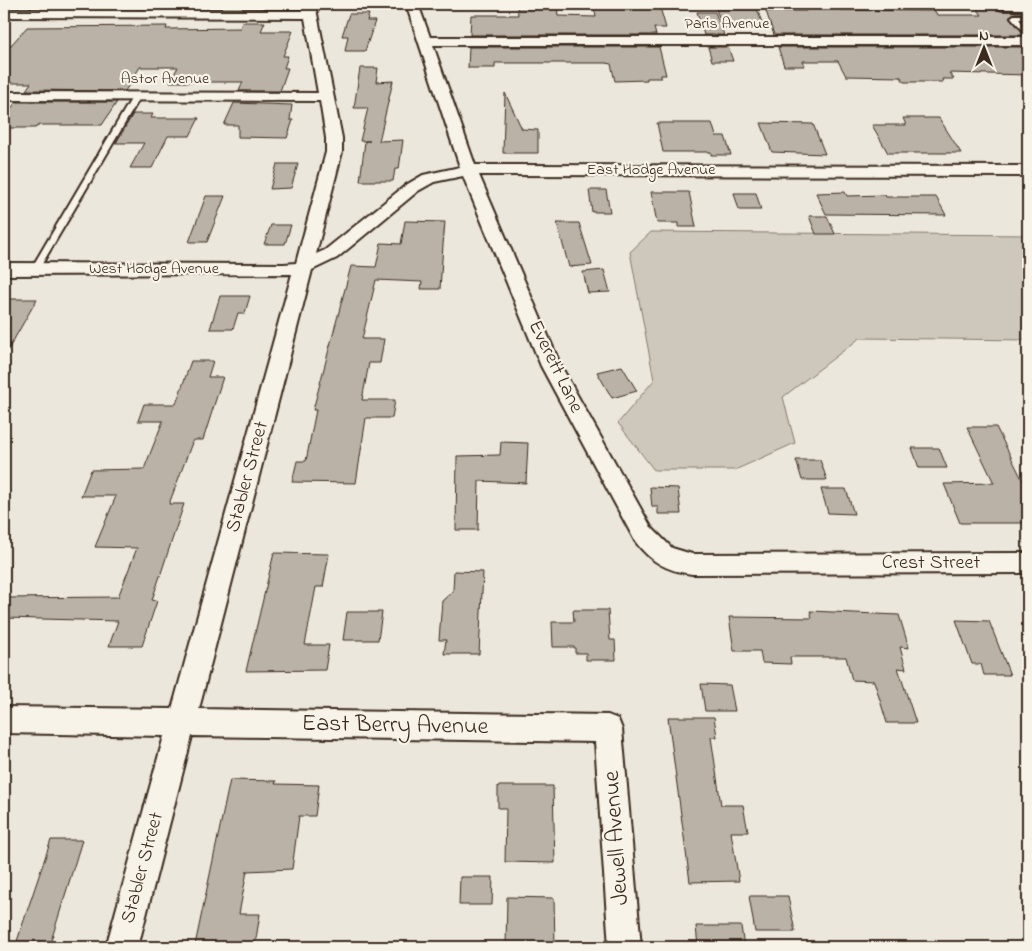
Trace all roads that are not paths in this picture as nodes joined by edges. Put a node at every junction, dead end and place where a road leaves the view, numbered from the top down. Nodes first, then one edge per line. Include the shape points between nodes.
1 (412, 4) edge
2 (1002, 8) dead end
3 (1028, 8) edge
4 (310, 9) edge
5 (4, 13) edge
6 (1028, 17) edge
7 (1028, 34) edge
8 (426, 41) junction
9 (1028, 41) edge
10 (4, 96) edge
11 (137, 96) junction
12 (326, 97) junction
13 (469, 170) junction
14 (1028, 170) edge
15 (304, 267) junction
16 (4, 269) edge
17 (35, 269) junction
18 (1028, 563) edge
19 (834, 564) joint
20 (4, 720) edge
21 (182, 722) junction
22 (608, 729) joint
23 (122, 947) edge
24 (625, 947) edge

1 - 8 street, Everett Lane
2 - 3 lane
4 - 5 street
4 - 12 street, Stabler Street
6 - 7 lane via 1014,17
8 - 9 street, Paris Avenue
8 - 13 street, Everett Lane via 430,61
10 - 11 street, Astor Avenue
11 - 12 street, Astor Avenue
11 - 17 lane
12 - 15 street, Stabler Street via 334,152
13 - 14 street, East Hodge Avenue
13 - 15 street, East Hodge Avenue via 429,178 412,188 331,254
13 - 19 street, Everett Lane via 551,366 642,534 659,555 692,564
15 - 17 street, West Hodge Avenue via 284,270
15 - 21 street, Stabler Street
16 - 17 street, West Hodge Avenue
18 - 19 street, Crest Street
20 - 21 street, East Berry Avenue
21 - 22 street, East Berry Avenue
21 - 23 street, Stabler Street
22 - 24 street, Jewell Avenue

